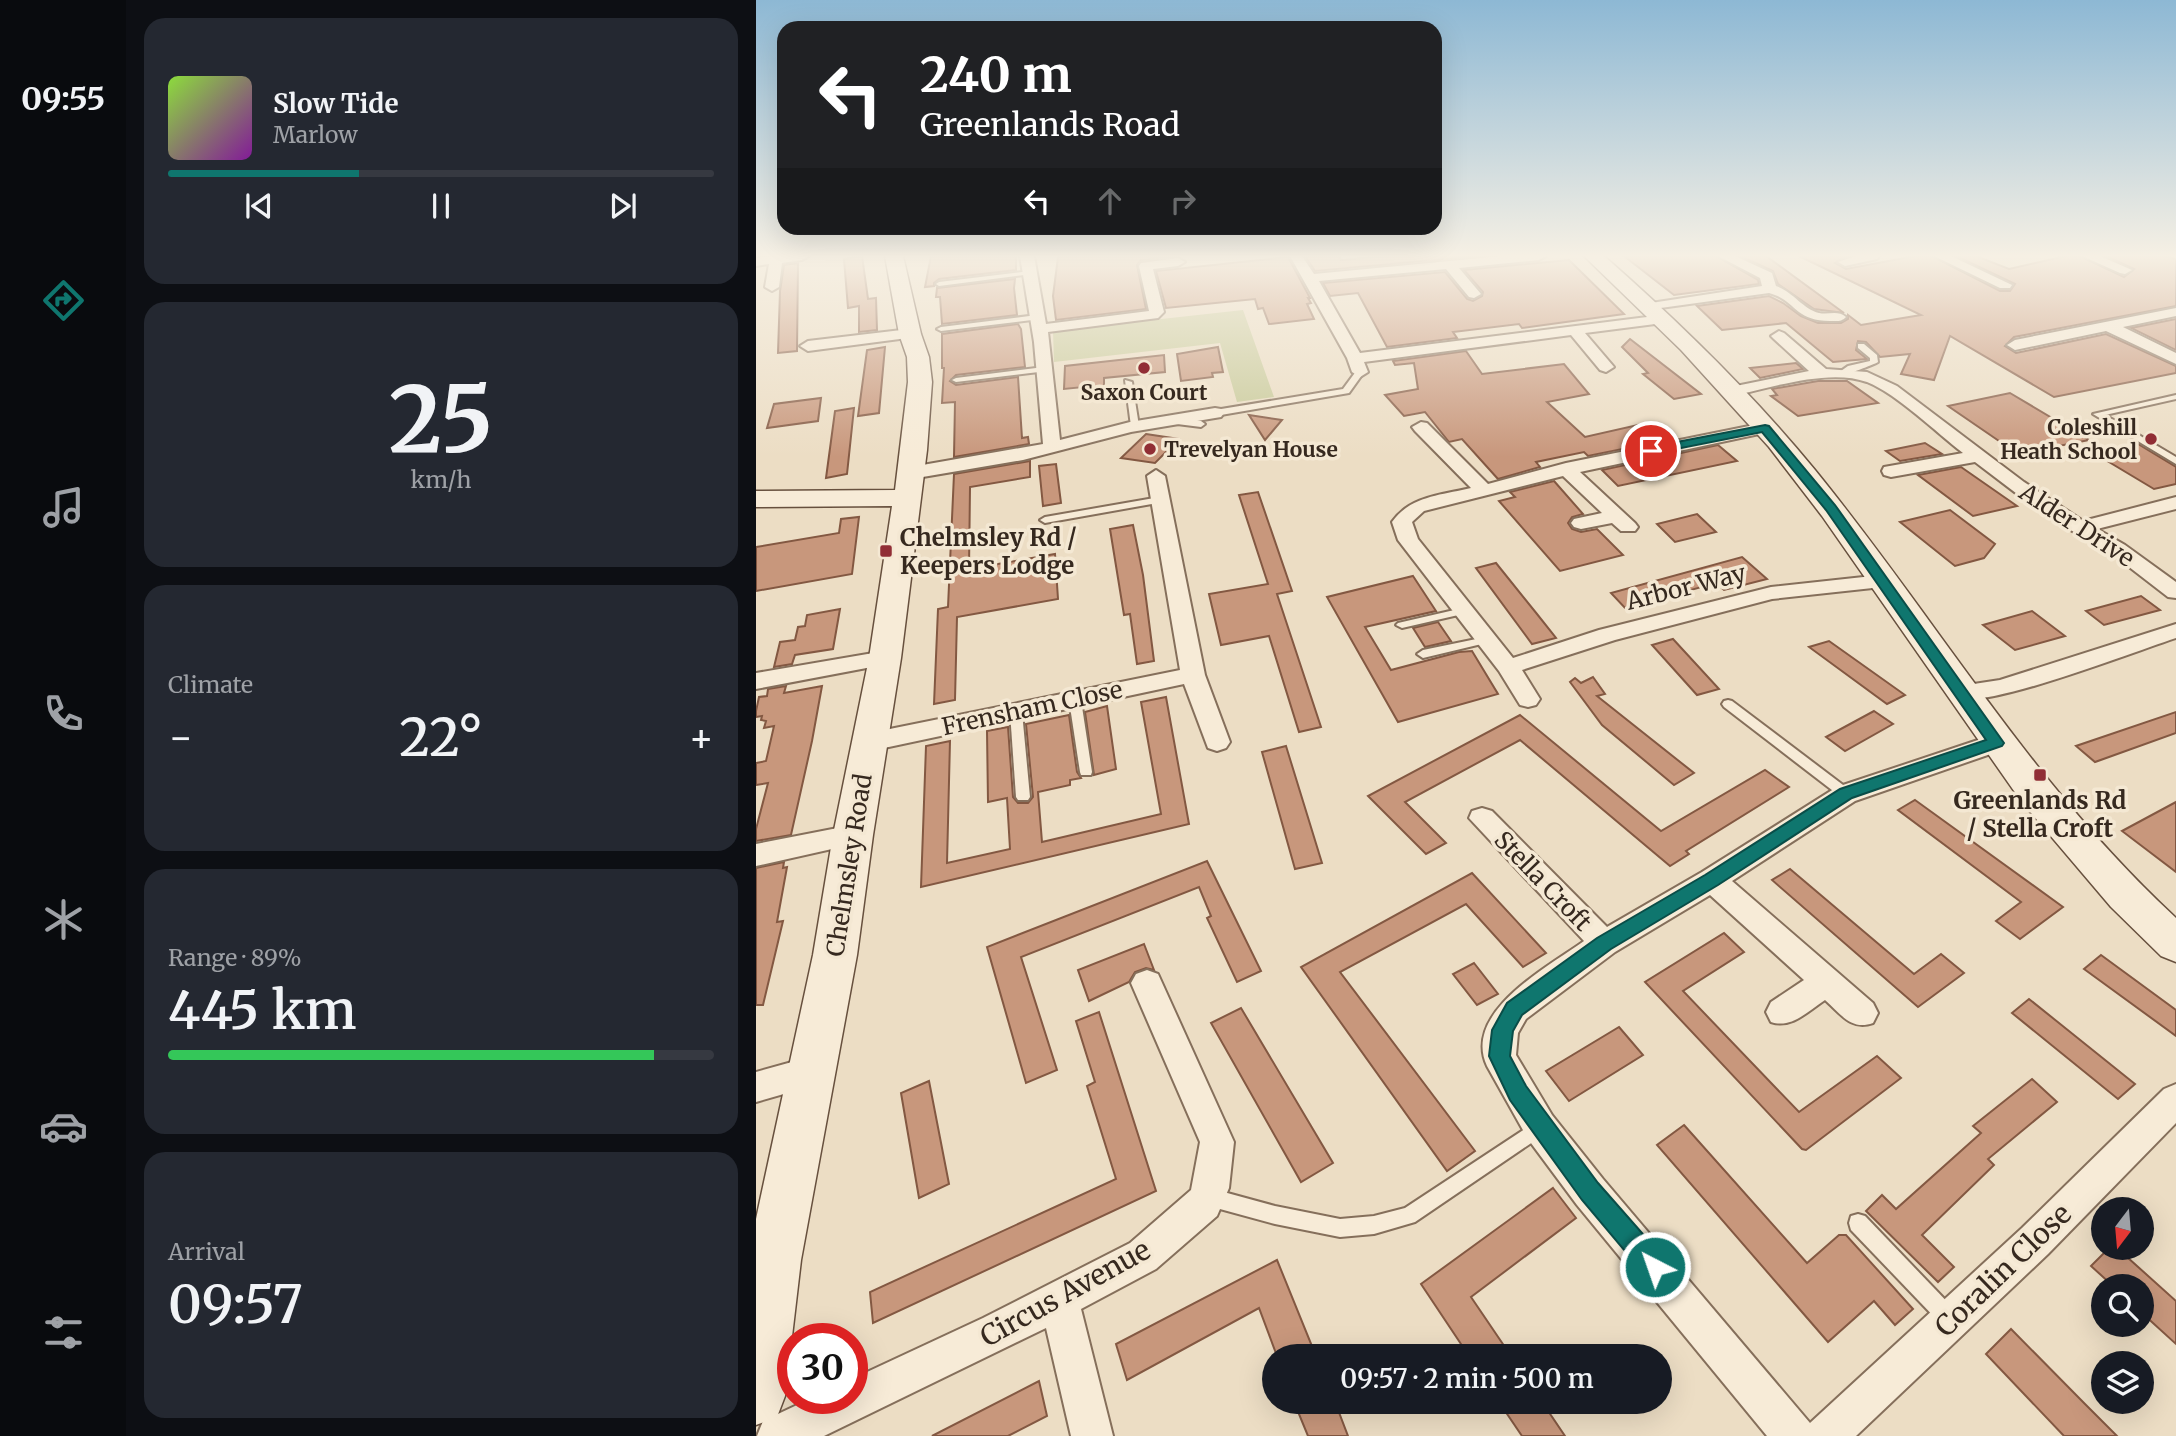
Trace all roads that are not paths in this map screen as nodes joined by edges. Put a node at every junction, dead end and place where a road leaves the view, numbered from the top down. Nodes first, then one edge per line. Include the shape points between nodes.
1 (922, 323) edge
2 (1038, 323) joint
3 (1335, 323) edge
4 (1612, 323) edge
5 (1667, 323) edge
6 (2128, 323) edge
7 (2110, 327) junction
8 (925, 331) junction
9 (1576, 331) junction
10 (1779, 336) dead end
11 (2015, 345) dead end
12 (807, 346) dead end
13 (1861, 346) dead end
14 (2176, 359) edge
15 (1358, 365) junction
16 (1606, 367) dead end
17 (1044, 369) junction
18 (1844, 373) junction
19 (1822, 374) junction
20 (956, 380) dead end
21 (1128, 382) dead end
22 (1732, 391) junction
23 (2176, 397) edge
24 (1216, 413) joint
25 (1168, 421) junction
26 (1201, 424) dead end
27 (1135, 426) junction
28 (1421, 427) dead end
29 (1765, 428) junction
30 (1052, 446) junction
31 (1980, 456) junction
32 (2176, 461) edge
33 (1566, 469) junction
34 (1891, 471) dead end
35 (1156, 476) dead end
36 (910, 485) junction
37 (1483, 489) junction
38 (756, 499) edge
39 (1160, 500) junction
40 (2176, 503) edge
41 (1045, 520) dead end
42 (1581, 523) dead end
43 (2081, 527) junction
44 (1882, 581) junction
45 (2176, 592) edge
46 (1463, 611) junction
47 (1402, 625) dead end
48 (2176, 631) edge
49 (1486, 640) junction
50 (1423, 654) dead end
51 (885, 658) junction
52 (1508, 667) junction
53 (1193, 675) junction
54 (756, 681) edge
55 (1962, 693) junction
56 (1075, 699) junction
57 (1528, 699) dead end
58 (1728, 704) dead end
59 (1016, 712) junction
60 (870, 742) junction
61 (1217, 742) dead end
62 (1996, 743) junction
63 (1086, 772) dead end
64 (1846, 794) junction
65 (1023, 797) dead end
66 (1482, 817) dead end
67 (853, 835) junction
68 (756, 855) edge
69 (1712, 880) junction
70 (1604, 943) junction
71 (2176, 944) edge
72 (1827, 982) junction
73 (1147, 983) dead end
74 (1782, 1012) dead end
75 (1862, 1013) dead end
76 (810, 1072) junction
77 (756, 1087) edge
78 (2176, 1100) edge
79 (1540, 1127) junction
80 (1207, 1196) junction
81 (1858, 1223) dead end
82 (1059, 1301) junction
83 (1950, 1319) junction
84 (756, 1396) edge
85 (778, 1436) edge
86 (1093, 1436) edge
87 (1794, 1436) edge
88 (1825, 1436) edge

1 - 8 street, Chelmsley Road
2 - 8 lane
2 - 17 street
3 - 15 street
4 - 9 street
5 - 22 street
6 - 7 street
7 - 11 street
7 - 14 street
8 - 12 street
8 - 36 street, Chelmsley Road
9 - 15 street
9 - 16 street
10 - 19 street
13 - 18 lane via 1874,362
15 - 24 lane via 1346,391
17 - 20 lane
17 - 30 street
18 - 19 street, Alder Drive
18 - 31 street, Alder Drive via 1869,377 1891,389
19 - 22 street, Alder Drive
21 - 27 lane
22 - 29 street
23 - 32 lane via 2096,414
24 - 25 street
25 - 26 lane
25 - 27 street
27 - 30 street
28 - 37 street
29 - 33 street
29 - 44 street
30 - 36 street
31 - 34 street
31 - 43 street, Alder Drive via 2053,512
33 - 37 street
33 - 42 street via 1622,521
35 - 39 street
36 - 38 street
36 - 51 street, Chelmsley Road
37 - 46 street via 1417,508 1402,522 1408,540
39 - 41 lane
39 - 53 street
40 - 43 street
43 - 45 street, Alder Drive
44 - 52 street, Arbor Way via 1771,593 1607,635
44 - 55 street
46 - 47 lane
46 - 49 street
48 - 55 street via 2002,687
49 - 50 lane
49 - 52 street
51 - 54 street
51 - 60 street, Chelmsley Road
52 - 57 street
53 - 56 street, Frensham Close
53 - 61 street
55 - 62 street
56 - 59 street, Frensham Close
56 - 63 lane
58 - 64 lane
59 - 60 street, Frensham Close
59 - 65 lane
60 - 67 street, Chelmsley Road
62 - 64 street, Stella Croft
62 - 71 street via 2060,826 2129,903
64 - 69 street, Stella Croft
66 - 70 street, Stella Croft
67 - 68 street
67 - 76 street, Chelmsley Road via 835,955
69 - 70 street, Stella Croft
69 - 72 street
70 - 79 street, Stella Croft via 1514,1009 1502,1030 1499,1056
72 - 74 street
72 - 75 street
73 - 80 street via 1217,1142
76 - 77 street
76 - 84 street, Chelmsley Road via 774,1260
78 - 83 street, Coralin Close
79 - 80 lane via 1409,1216 1374,1225 1340,1228
79 - 87 street, Stella Croft
80 - 82 street, Circus Avenue via 1143,1256
81 - 83 lane
82 - 85 street, Circus Avenue
82 - 86 street
83 - 88 street, Coralin Close

